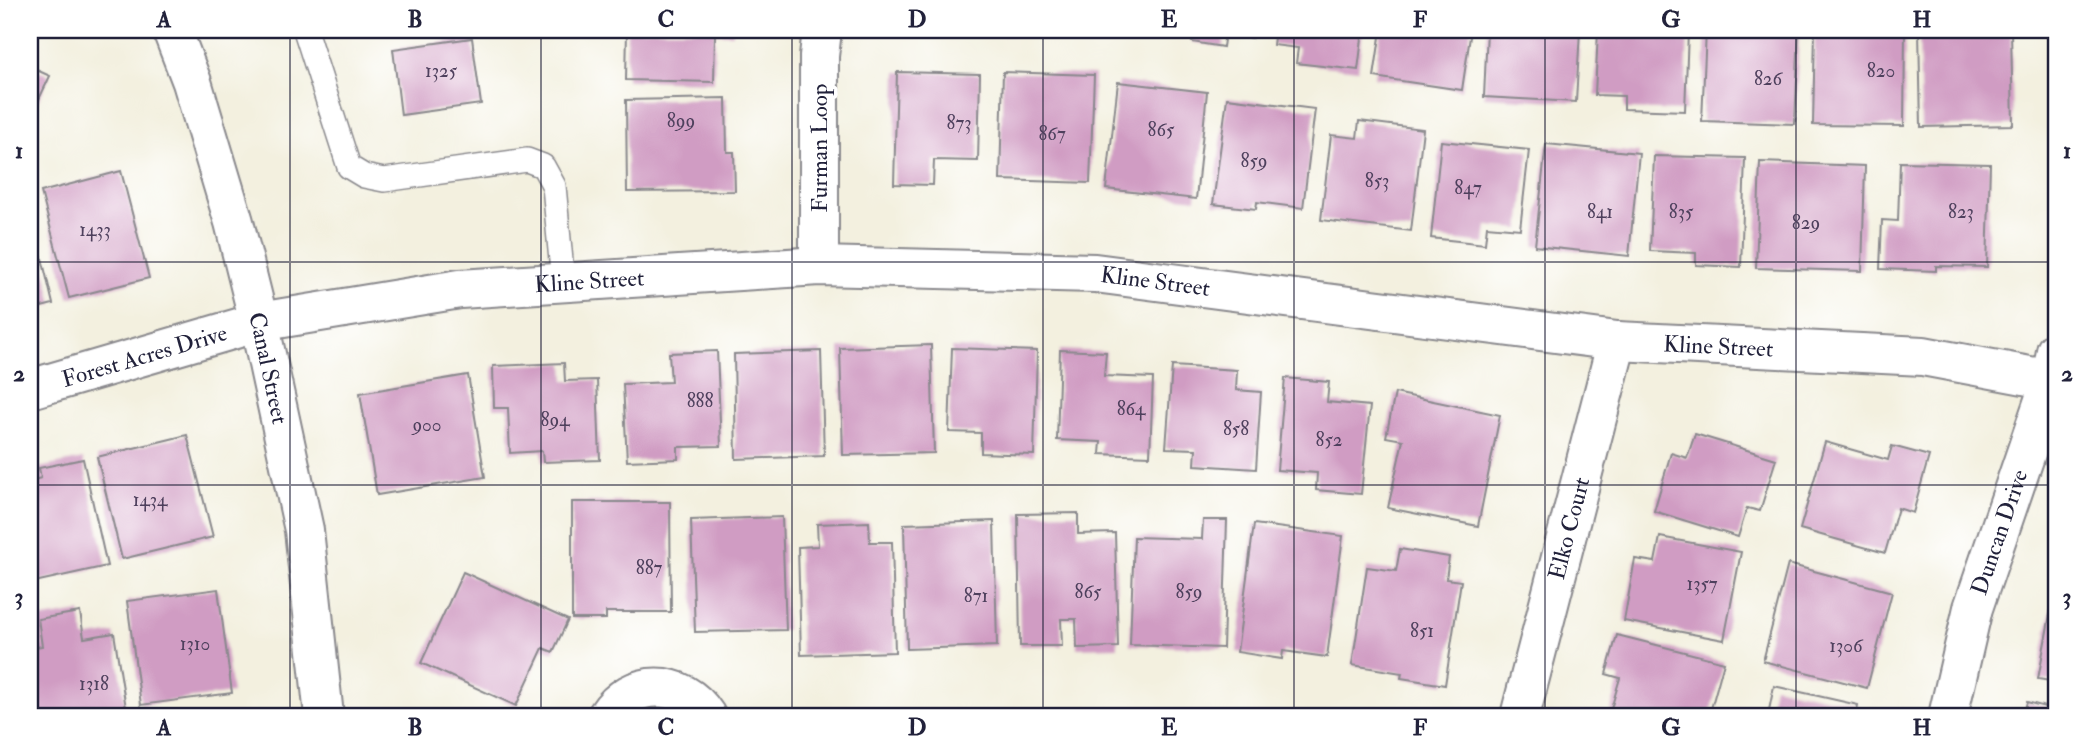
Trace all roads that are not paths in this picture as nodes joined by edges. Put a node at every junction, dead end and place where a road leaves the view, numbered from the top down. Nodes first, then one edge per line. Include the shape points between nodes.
1 (172, 30) edge
2 (305, 30) edge
3 (822, 30) edge
4 (819, 265) junction
5 (563, 282) junction
6 (259, 322) junction
7 (1617, 341) junction
8 (2053, 366) edge
9 (30, 389) edge
10 (324, 716) edge
11 (607, 716) edge
12 (706, 716) edge
13 (1520, 716) edge
14 (1948, 716) edge

1 - 6 street, Canal Street via 234,222
2 - 5 lane via 349,167 364,177 384,180 527,160 543,166 554,186
3 - 4 street, Furman Loop
4 - 5 street, Kline Street
4 - 7 street, Kline Street via 1095,273
5 - 6 street, Kline Street via 460,289
6 - 9 street, Forest Acres Drive
6 - 10 street, Canal Street via 304,530
7 - 8 street, Kline Street
7 - 13 street, Elko Court
8 - 14 street, Duncan Drive via 1973,608
11 - 12 street via 614,704 634,692 656,687 679,692 698,704

